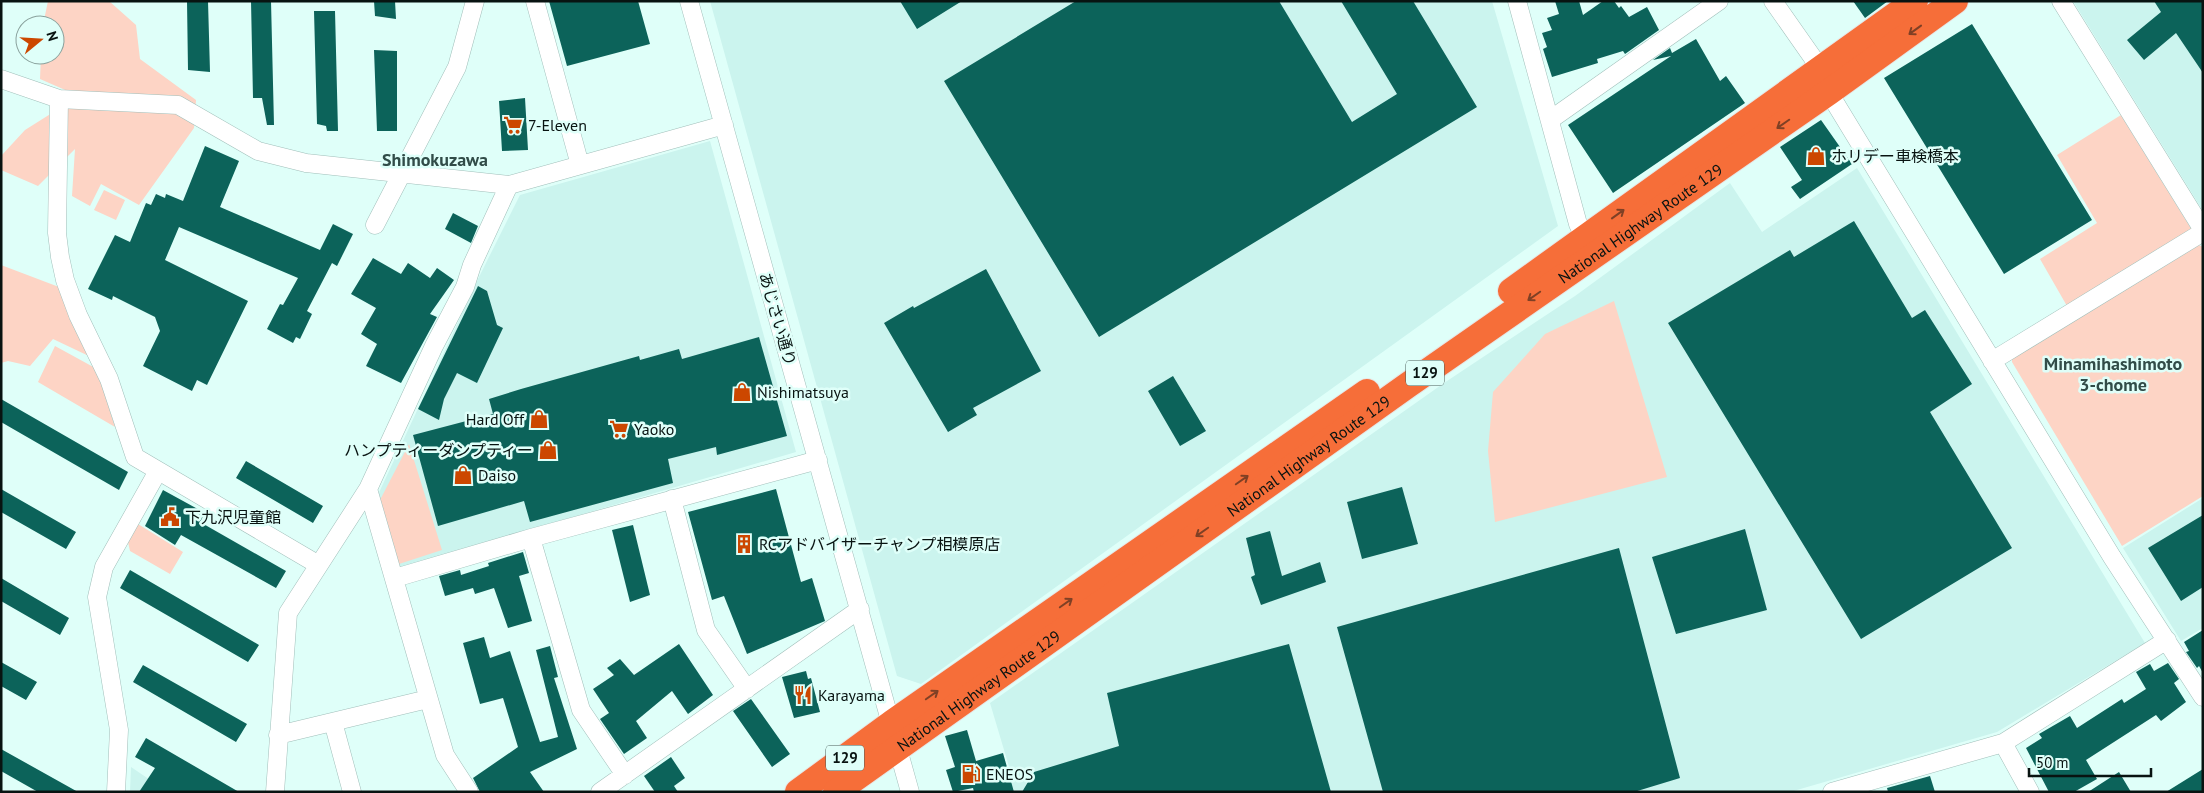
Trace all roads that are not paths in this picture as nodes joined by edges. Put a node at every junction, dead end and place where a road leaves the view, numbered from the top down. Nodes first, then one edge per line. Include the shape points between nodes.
1 (475, 1) edge
2 (535, 1) edge
3 (689, 1) edge
4 (1517, 1) edge
5 (1720, 1) edge
6 (1773, 1) edge
7 (1915, 1) edge
8 (1955, 1) edge
9 (2061, 1) edge
10 (1820, 68) junction
11 (1, 79) edge
12 (1828, 92) junction
13 (59, 99) junction
14 (1550, 120) junction
15 (724, 125) junction
16 (580, 165) junction
17 (401, 174) junction
18 (509, 185) junction
19 (375, 225) dead end
20 (2203, 231) edge
21 (1589, 247) junction
22 (1992, 361) junction
23 (818, 460) junction
24 (158, 472) junction
25 (368, 488) junction
26 (672, 499) junction
27 (531, 538) junction
28 (317, 564) junction
29 (394, 578) junction
30 (860, 609) junction
31 (2167, 640) junction
32 (747, 689) junction
33 (2203, 697) edge
34 (428, 699) junction
35 (333, 722) junction
36 (892, 722) junction
37 (278, 735) junction
38 (2003, 743) junction
39 (898, 748) junction
40 (625, 775) junction
41 (116, 792) edge
42 (275, 792) edge
43 (352, 792) edge
44 (469, 792) edge
45 (600, 792) edge
46 (798, 792) edge
47 (836, 792) edge
48 (910, 792) edge
49 (1832, 792) edge
50 (2030, 792) edge

1 - 17 street via 457,67
2 - 16 street
3 - 15 street, あじさい通り
4 - 14 street
5 - 14 street
6 - 10 street
7 - 10 highway, National Highway Route 129 / 129
8 -> 12 highway, National Highway Route 129 / 129
9 - 20 street
10 - 12 street
21 -> 10 highway, National Highway Route 129 / 129
11 - 13 street
12 -> 21 highway, National Highway Route 129 / 129
12 - 22 street
13 - 17 street via 178,105 258,151 306,163
13 - 24 street via 57,233 65,280 109,379 135,457
14 - 21 street via 1578,224
15 - 16 street
15 - 23 street, あじさい通り
16 - 18 street
17 - 18 street
17 - 19 street
18 - 25 street via 465,287
20 - 22 street
36 -> 21 highway, National Highway Route 129 / 129
21 -> 39 highway, National Highway Route 129 / 129
22 - 31 street
23 - 26 street
23 - 30 street, あじさい通り
24 - 28 street
24 - 41 street via 104,567 97,597 119,730
25 - 28 street
25 - 29 street
26 - 27 street
26 - 32 street via 706,630
27 - 29 street
27 - 40 street via 581,710
28 - 37 street via 288,613
29 - 34 street
30 - 32 street
30 - 36 street, あじさい通り
31 - 33 street
31 - 38 street
32 - 40 street
34 - 35 street
34 - 44 street via 445,755
35 - 37 street
35 - 43 street
36 - 39 street, あじさい通り
36 - 46 highway, National Highway Route 129 / 129
37 - 42 street
38 - 49 street
38 - 50 street
39 - 47 highway, National Highway Route 129 / 129
39 - 48 street
40 - 45 street

